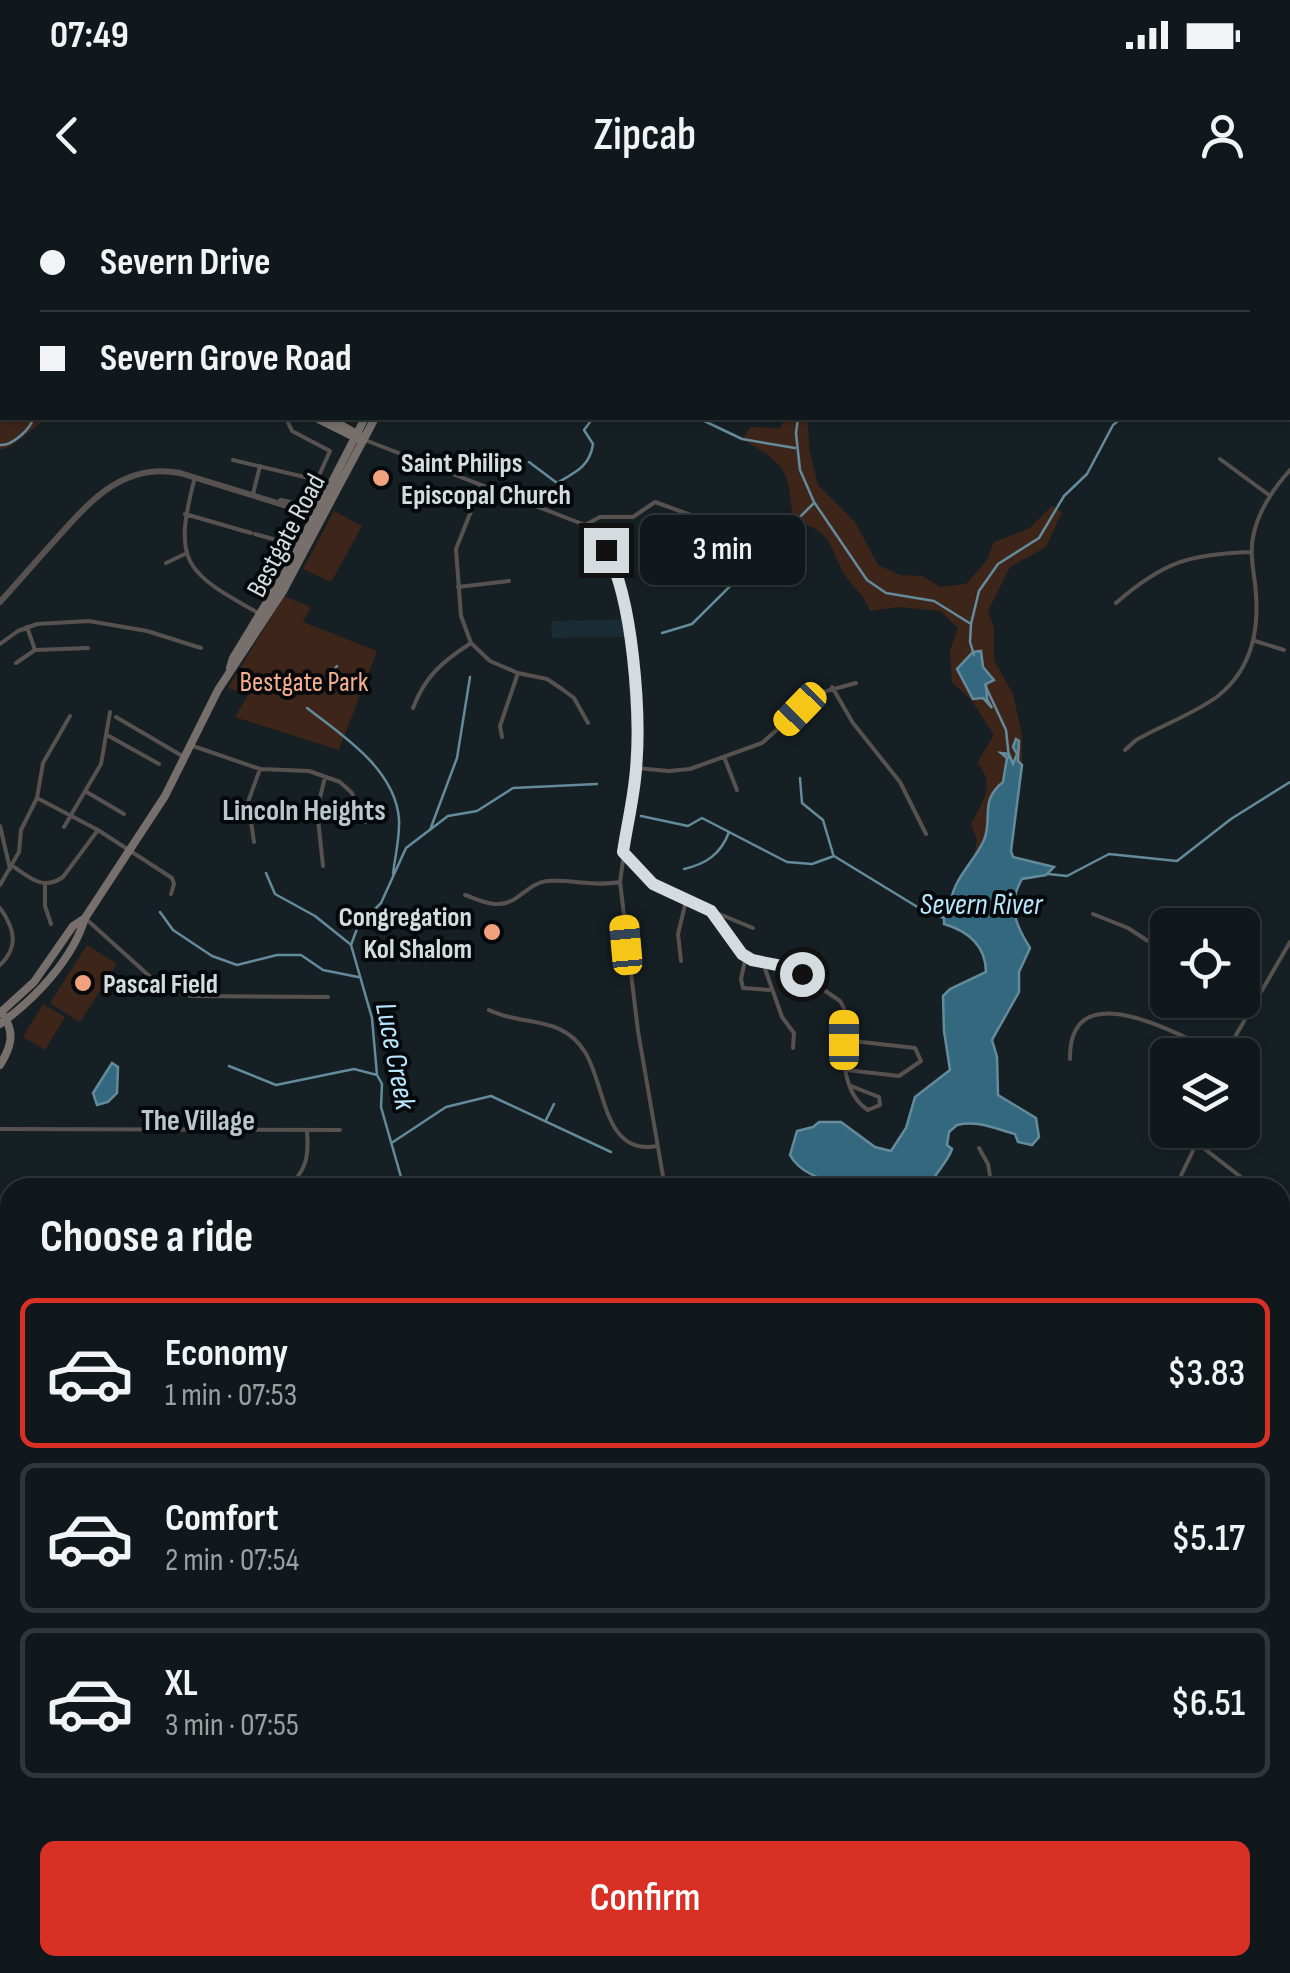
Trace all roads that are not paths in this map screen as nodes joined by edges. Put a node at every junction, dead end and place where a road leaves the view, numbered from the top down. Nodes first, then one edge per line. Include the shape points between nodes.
1 (287, 420) edge
2 (320, 420) edge
3 (333, 420) edge
4 (364, 420) edge
5 (373, 420) edge
6 (358, 437) junction
7 (1220, 459) dead end
8 (232, 460) dead end
9 (260, 466) junction
10 (1290, 470) edge
11 (195, 477) junction
12 (481, 486) junction
13 (253, 494) junction
14 (1270, 495) junction
15 (320, 513) junction
16 (185, 514) junction
17 (726, 515) dead end
18 (584, 525) junction
19 (298, 546) junction
20 (1251, 552) junction
21 (186, 553) junction
22 (166, 562) dead end
23 (509, 581) dead end
24 (458, 587) junction
25 (280, 588) junction
26 (0, 602) edge
27 (1116, 603) dead end
28 (260, 614) junction
29 (27, 627) junction
30 (1255, 641) junction
31 (470, 643) junction
32 (0, 644) edge
33 (88, 648) dead end
34 (202, 648) dead end
35 (35, 650) junction
36 (1284, 650) dead end
37 (16, 662) dead end
38 (230, 670) junction
39 (518, 673) junction
40 (856, 682) dead end
41 (832, 686) junction
42 (413, 708) dead end
43 (110, 712) dead end
44 (70, 716) dead end
45 (116, 718) dead end
46 (588, 723) dead end
47 (106, 735) junction
48 (502, 737) dead end
49 (190, 745) junction
50 (1125, 750) dead end
51 (724, 757) junction
52 (184, 758) junction
53 (159, 764) dead end
54 (636, 768) junction
55 (260, 769) junction
56 (325, 777) junction
57 (738, 790) dead end
58 (85, 791) junction
59 (37, 798) junction
60 (71, 814) junction
61 (124, 814) dead end
62 (365, 822) dead end
63 (0, 826) edge
64 (64, 827) dead end
65 (98, 830) junction
66 (926, 834) dead end
67 (254, 842) dead end
68 (130, 850) junction
69 (623, 852) junction
70 (322, 866) dead end
71 (12, 868) junction
72 (620, 882) junction
73 (0, 885) edge
74 (45, 885) junction
75 (171, 894) dead end
76 (464, 895) dead end
77 (686, 901) junction
78 (0, 908) edge
79 (711, 911) junction
80 (1093, 914) dead end
81 (85, 918) junction
82 (50, 924) dead end
83 (754, 928) dead end
84 (1150, 942) edge
85 (1290, 942) edge
86 (746, 956) junction
87 (681, 961) dead end
88 (763, 962) junction
89 (0, 965) edge
90 (771, 990) junction
91 (1260, 991) edge
92 (328, 997) dead end
93 (489, 1010) dead end
94 (2, 1016) edge
95 (1186, 1038) edge
96 (844, 1040) junction
97 (793, 1048) dead end
98 (1070, 1059) dead end
99 (0, 1065) edge
100 (845, 1070) junction
101 (850, 1086) junction
102 (0, 1129) edge
103 (340, 1130) dead end
104 (307, 1131) junction
105 (657, 1146) junction
106 (979, 1148) dead end
107 (1195, 1148) edge
108 (1203, 1148) edge
109 (298, 1178) edge
110 (663, 1178) edge
111 (990, 1178) edge
112 (1180, 1178) edge
113 (1242, 1178) edge

1 - 9 street via 292,432 330,451 317,480
2 - 6 main road
3 - 6 main road
4 - 6 main road, Bestgate Road
5 - 6 main road, Bestgate Road
6 - 12 street
6 - 15 main road, Bestgate Road
7 - 14 street
8 - 9 street
9 - 13 street
10 - 14 street
11 - 13 street
11 - 16 street
11 - 26 street via 149,471 112,484
12 - 18 street
12 - 24 street via 456,550
13 - 15 street
14 - 20 street
15 - 19 main road, Bestgate Road
15 - 25 main road, Bestgate Road
16 - 19 street
16 - 21 street
17 - 18 street via 702,518 655,502 633,517 600,517
18 - 54 street via 617,569 624,598
19 - 25 main road, Bestgate Road
20 - 27 street via 1174,562
20 - 30 street
21 - 22 street
21 - 28 street via 203,579
23 - 24 street
24 - 31 street
25 - 28 main road, Bestgate Road
25 - 38 main road, Bestgate Road
28 - 38 main road, Bestgate Road
29 - 32 street
29 - 34 street via 89,621
29 - 35 street
30 - 36 street
30 - 50 street via 1218,695
31 - 39 street
31 - 42 street via 426,678
33 - 35 street
35 - 37 street
38 - 49 main road, Bestgate Road
39 - 46 street via 562,688
39 - 48 street
40 - 41 street
41 - 51 street via 762,743
41 - 66 street via 900,782
43 - 47 street
44 - 59 street via 44,763
45 - 52 street
47 - 53 street
47 - 58 street via 101,764
49 - 52 main road, Bestgate Road
49 - 55 street
51 - 54 street via 690,769
51 - 57 street
52 - 68 main road, Bestgate Road
54 - 69 street
55 - 56 street
55 - 67 street via 248,802
56 - 62 street via 352,792
56 - 70 street via 317,810
58 - 60 street
58 - 61 street
59 - 60 street
59 - 71 street
60 - 64 street
60 - 65 street
63 - 71 street
65 - 68 street
65 - 74 street via 63,877
68 - 75 street via 172,878
68 - 81 main road, Bestgate Road
69 - 72 street
69 - 77 street via 653,884
71 - 73 street
71 - 74 street
72 - 76 street via 550,881 497,905
72 - 105 street
74 - 82 street
77 - 79 street
77 - 87 street via 678,934
78 - 89 street via 14,942
79 - 83 street
79 - 86 street
80 - 84 street
81 - 92 street via 169,990 190,996
81 - 94 main road, Bestgate Road via 48,978
85 - 91 street
86 - 88 street
86 - 90 street via 743,988
88 - 90 street
88 - 96 street via 792,968 840,1001
90 - 97 street via 794,1033
93 - 105 street via 568,1033 586,1054 620,1138 636,1148
94 - 99 main road via 11,1042
95 - 98 street via 1110,1011 1095,1013 1072,1037
96 - 100 street
96 - 100 street via 915,1048 921,1061 898,1076
100 - 101 street
101 - 101 street via 862,1106 880,1105 879,1096
102 - 104 street
103 - 104 street
104 - 109 street
105 - 110 street
106 - 111 street
107 - 112 street
108 - 113 street

